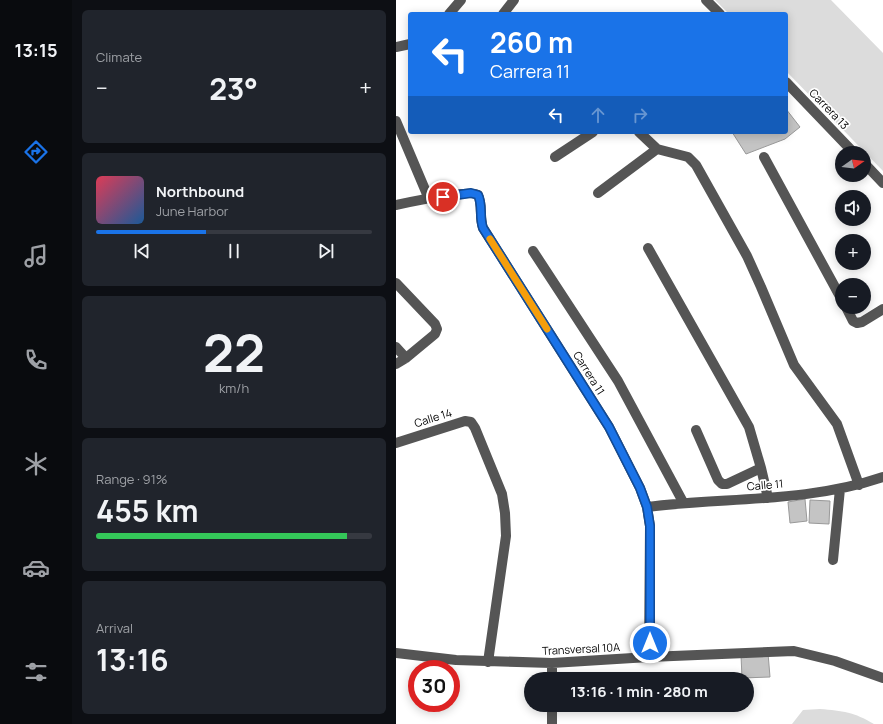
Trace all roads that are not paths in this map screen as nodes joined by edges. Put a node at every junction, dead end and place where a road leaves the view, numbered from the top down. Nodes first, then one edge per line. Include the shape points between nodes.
1 (461, 0) edge
2 (514, 0) edge
3 (706, 0) edge
4 (451, 12) edge
5 (505, 12) edge
6 (718, 12) edge
7 (408, 44) edge
8 (396, 47) edge
9 (788, 84) edge
10 (396, 121) edge
11 (590, 134) edge
12 (641, 134) edge
13 (847, 146) edge
14 (657, 149) junction
15 (555, 157) dead end
16 (764, 157) dead end
17 (871, 170) edge
18 (883, 183) edge
19 (598, 193) dead end
20 (429, 198) junction
21 (396, 205) edge
22 (648, 248) dead end
23 (533, 251) dead end
24 (396, 283) edge
25 (835, 287) edge
26 (883, 309) edge
27 (850, 314) edge
28 (396, 348) edge
29 (406, 358) junction
30 (396, 364) edge
31 (696, 430) dead end
32 (396, 443) edge
33 (761, 468) junction
34 (883, 477) edge
35 (859, 485) junction
36 (840, 489) junction
37 (768, 498) junction
38 (683, 502) junction
39 (647, 507) junction
40 (833, 560) dead end
41 (396, 653) edge
42 (649, 657) junction
43 (488, 662) junction
44 (552, 663) junction
45 (552, 672) edge
46 (883, 678) edge
47 (552, 712) edge
48 (552, 724) edge

1 - 4 street
2 - 5 street
3 - 6 street
7 - 8 street
9 - 13 street, Carrera 13
10 - 20 street
11 - 15 street
12 - 14 street
14 - 19 street
14 - 35 street via 688,157 696,165 747,256 794,365 837,424
16 - 25 street
17 - 18 street
20 - 21 street, Carrera 11
20 - 39 street, Carrera 11 via 471,193 478,195 483,228 609,427
22 - 33 street via 749,427
23 - 38 street via 618,380
24 - 29 street via 437,329 435,334
26 - 27 street via 857,323
28 - 29 street
29 - 30 street
31 - 33 street via 722,484
32 - 43 street, Calle 14 via 465,421 471,422 475,428 502,494 505,513 506,536
33 - 37 street
34 - 35 street, Calle 11
35 - 36 street, Calle 11
36 - 37 street, Calle 11
36 - 40 street
37 - 38 street, Calle 11
38 - 39 street, Calle 11
39 - 42 street, Carrera 11 via 650,526
41 - 43 street, Transversal 10A
42 - 44 street, Transversal 10A
42 - 46 street, Transversal 10A via 794,651 835,661
43 - 44 street, Transversal 10A
44 - 45 street
47 - 48 street

